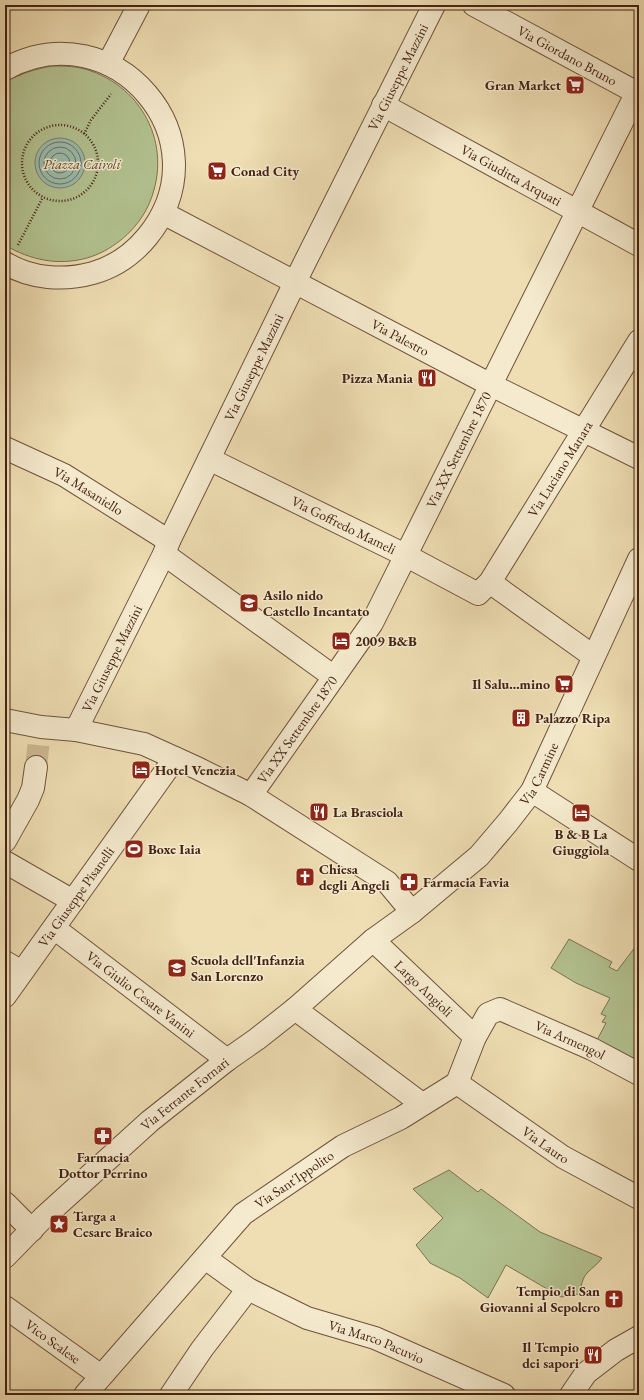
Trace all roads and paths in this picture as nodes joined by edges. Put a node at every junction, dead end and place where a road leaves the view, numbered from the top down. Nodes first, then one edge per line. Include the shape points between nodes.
1 (139, 5) edge
2 (434, 5) edge
3 (474, 5) edge
4 (108, 64) junction
5 (5, 69) edge
6 (116, 89) dead end
7 (638, 92) edge
8 (383, 105) junction
9 (84, 134) junction
10 (43, 197) junction
11 (578, 212) junction
12 (163, 214) junction
13 (639, 245) edge
14 (9, 263) edge
15 (296, 282) junction
16 (639, 341) edge
17 (491, 385) junction
18 (583, 431) junction
19 (5, 448) edge
20 (639, 458) edge
21 (209, 459) junction
22 (166, 547) junction
23 (405, 555) junction
24 (639, 559) edge
25 (488, 591) junction
26 (593, 656) junction
27 (334, 677) junction
28 (5, 720) edge
29 (76, 730) junction
30 (175, 758) junction
31 (36, 767) tunnel mouth
32 (532, 791) junction
33 (251, 795) junction
34 (5, 841) edge
35 (639, 860) edge
36 (5, 862) edge
37 (73, 901) junction
38 (412, 912) junction
39 (54, 928) junction
40 (373, 940) junction
41 (13, 967) edge
42 (5, 996) edge
43 (295, 1009) junction
44 (475, 1037) junction
45 (227, 1060) junction
46 (639, 1074) edge
47 (457, 1083) junction
48 (422, 1104) junction
49 (639, 1198) edge
50 (5, 1203) edge
51 (32, 1230) junction
52 (5, 1257) edge
53 (205, 1258) junction
54 (248, 1289) junction
55 (5, 1307) edge
56 (639, 1337) edge
57 (102, 1376) junction
58 (176, 1393) edge
59 (85, 1395) edge
60 (504, 1395) edge
61 (571, 1395) edge

1 - 4 street
2 - 8 street, Via Giuseppe Mazzini
3 - 7 street, Via Giordano Bruno
4 - 5 street via 74,54 57,54 39,56
4 - 12 street via 123,72 148,94 166,124 172,145 173,173 171,190
6 - 9 path via 91,120
7 - 11 street, Via XX Settembre 1870
8 - 11 street, Via Giuditta Arquati
8 - 15 street, Via Giuseppe Mazzini
9 - 10 path via 96,155 97,169 92,183 72,199 57,201
9 - 10 path via 66,126 52,126 38,132 28,143 23,156 23,171 28,185
10 - 14 path
11 - 13 street, Via Giuditta Arquati
11 - 17 street, Via XX Settembre 1870
12 - 14 street via 140,246 122,260 101,271 79,277 55,278 32,275
12 - 15 street, Via Palestro
15 - 17 street, Via Palestro
15 - 21 street, Via Giuseppe Mazzini
16 - 18 street, Via Luciano Manara
17 - 18 street, Via Palestro
17 - 23 street, Via XX Settembre 1870
18 - 20 street, Via Palestro
18 - 25 street, Via Luciano Manara via 490,582
19 - 22 street, Via Masaniello via 64,475
21 - 22 street, Via Giuseppe Mazzini
21 - 23 street, Via Goffredo Mameli
22 - 27 street, Via Masaniello
22 - 29 street, Via Giuseppe Mazzini
23 - 25 street, Via Goffredo Mameli
23 - 27 street, Via XX Settembre 1870 via 372,623
24 - 26 street, Via Carmine
25 - 26 street, Via Goffredo Mameli
26 - 32 street, Via Carmine
27 - 33 street, Via XX Settembre 1870
28 - 29 street via 40,734
29 - 30 street via 144,744
30 - 33 street
30 - 37 street, Via Giuseppe Pisanelli
31 - 34 street via 33,788 28,800
32 - 35 street
32 - 38 street, Via Carmine via 479,856
33 - 38 street via 387,882
36 - 37 street
37 - 39 street, Via Giuseppe Pisanelli
38 - 40 street, Via Carmine
39 - 41 street, Via Giuseppe Pisanelli
39 - 45 street, Via Giulio Cesare Vanini
40 - 43 street, Via Ferrante Fornari
40 - 44 street, Largo Angioli
41 - 42 street, Via Giuseppe Pisanelli
43 - 45 street, Via Ferrante Fornari
43 - 48 street
44 - 46 street, Via Armengol via 488,1014 500,1009 592,1049
44 - 47 street
45 - 51 street, Via Ferrante Fornari via 150,1121
47 - 48 street
47 - 49 street, Via Lauro via 563,1157
48 - 53 street, Via Sant'Ippolito via 398,1120 343,1146 243,1214
50 - 51 street
51 - 52 street, Via Ferrante Fornari
53 - 54 street, Via Marco Pacuvio
53 - 57 street, Via Sant'Ippolito
54 - 58 street via 202,1349
54 - 60 street, Via Marco Pacuvio via 307,1318 376,1338
55 - 57 street, Vico Scalese
56 - 61 street via 616,1350 586,1373
57 - 59 street, Via Sant'Ippolito

